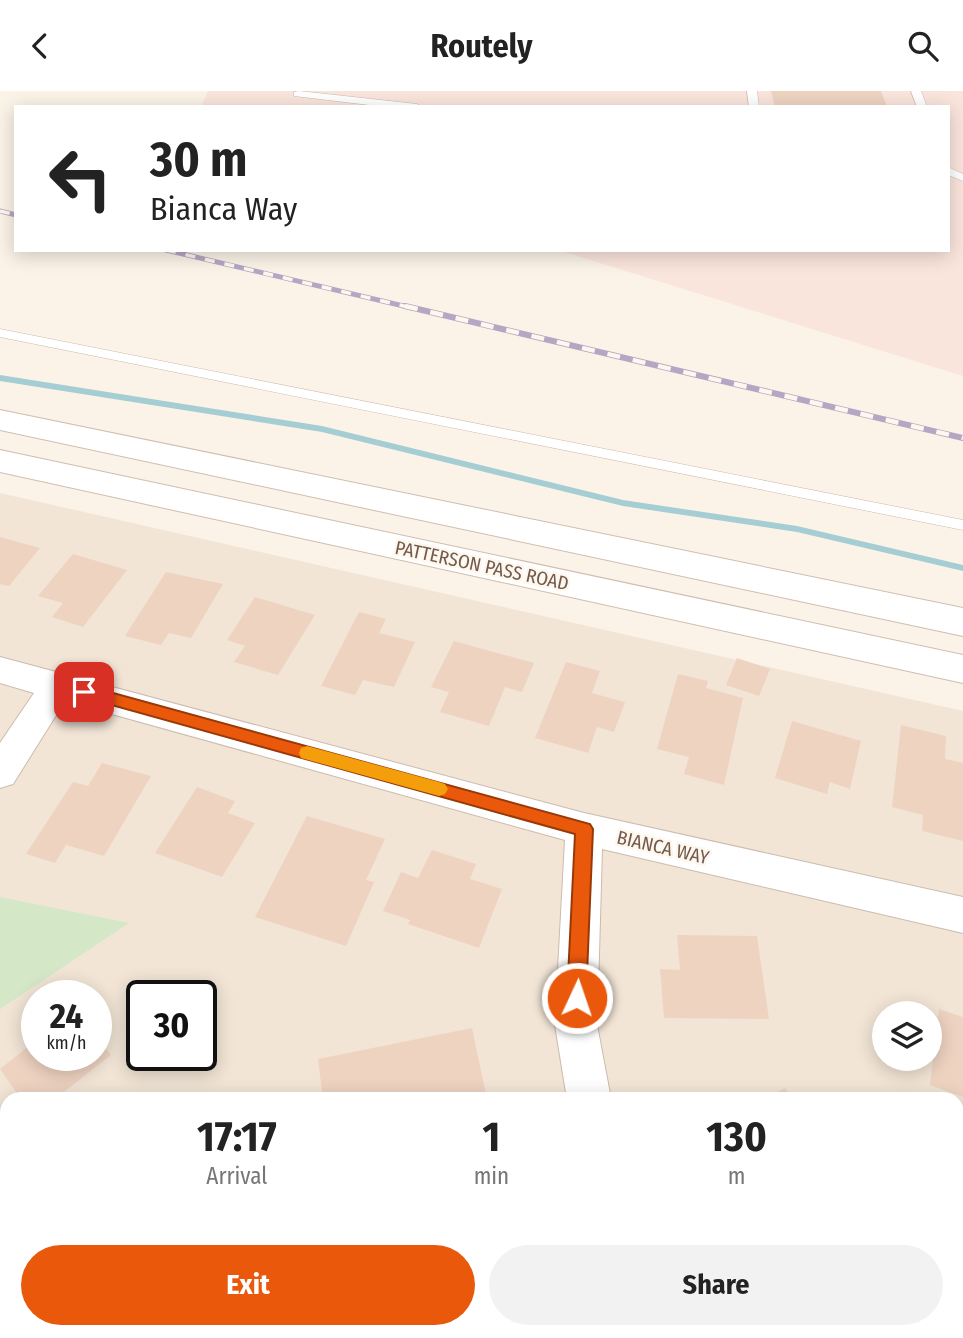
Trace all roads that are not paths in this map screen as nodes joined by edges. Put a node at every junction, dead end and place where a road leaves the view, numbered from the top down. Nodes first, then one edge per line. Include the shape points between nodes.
1 (298, 94) dead end
2 (399, 105) edge
3 (0, 333) edge
4 (0, 420) edge
5 (0, 461) edge
6 (963, 525) edge
7 (963, 622) edge
8 (963, 669) edge
9 (0, 670) edge
10 (58, 684) junction
11 (0, 773) edge
12 (584, 829) junction
13 (963, 915) edge
14 (588, 1092) edge

1 - 2 lane
3 - 6 lane
4 - 7 main road
5 - 8 main road, PATTERSON PASS ROAD
9 - 10 street, BIANCA WAY
10 - 11 street
10 - 12 street, BIANCA WAY
12 - 13 street, BIANCA WAY
12 - 14 street via 576,1025

